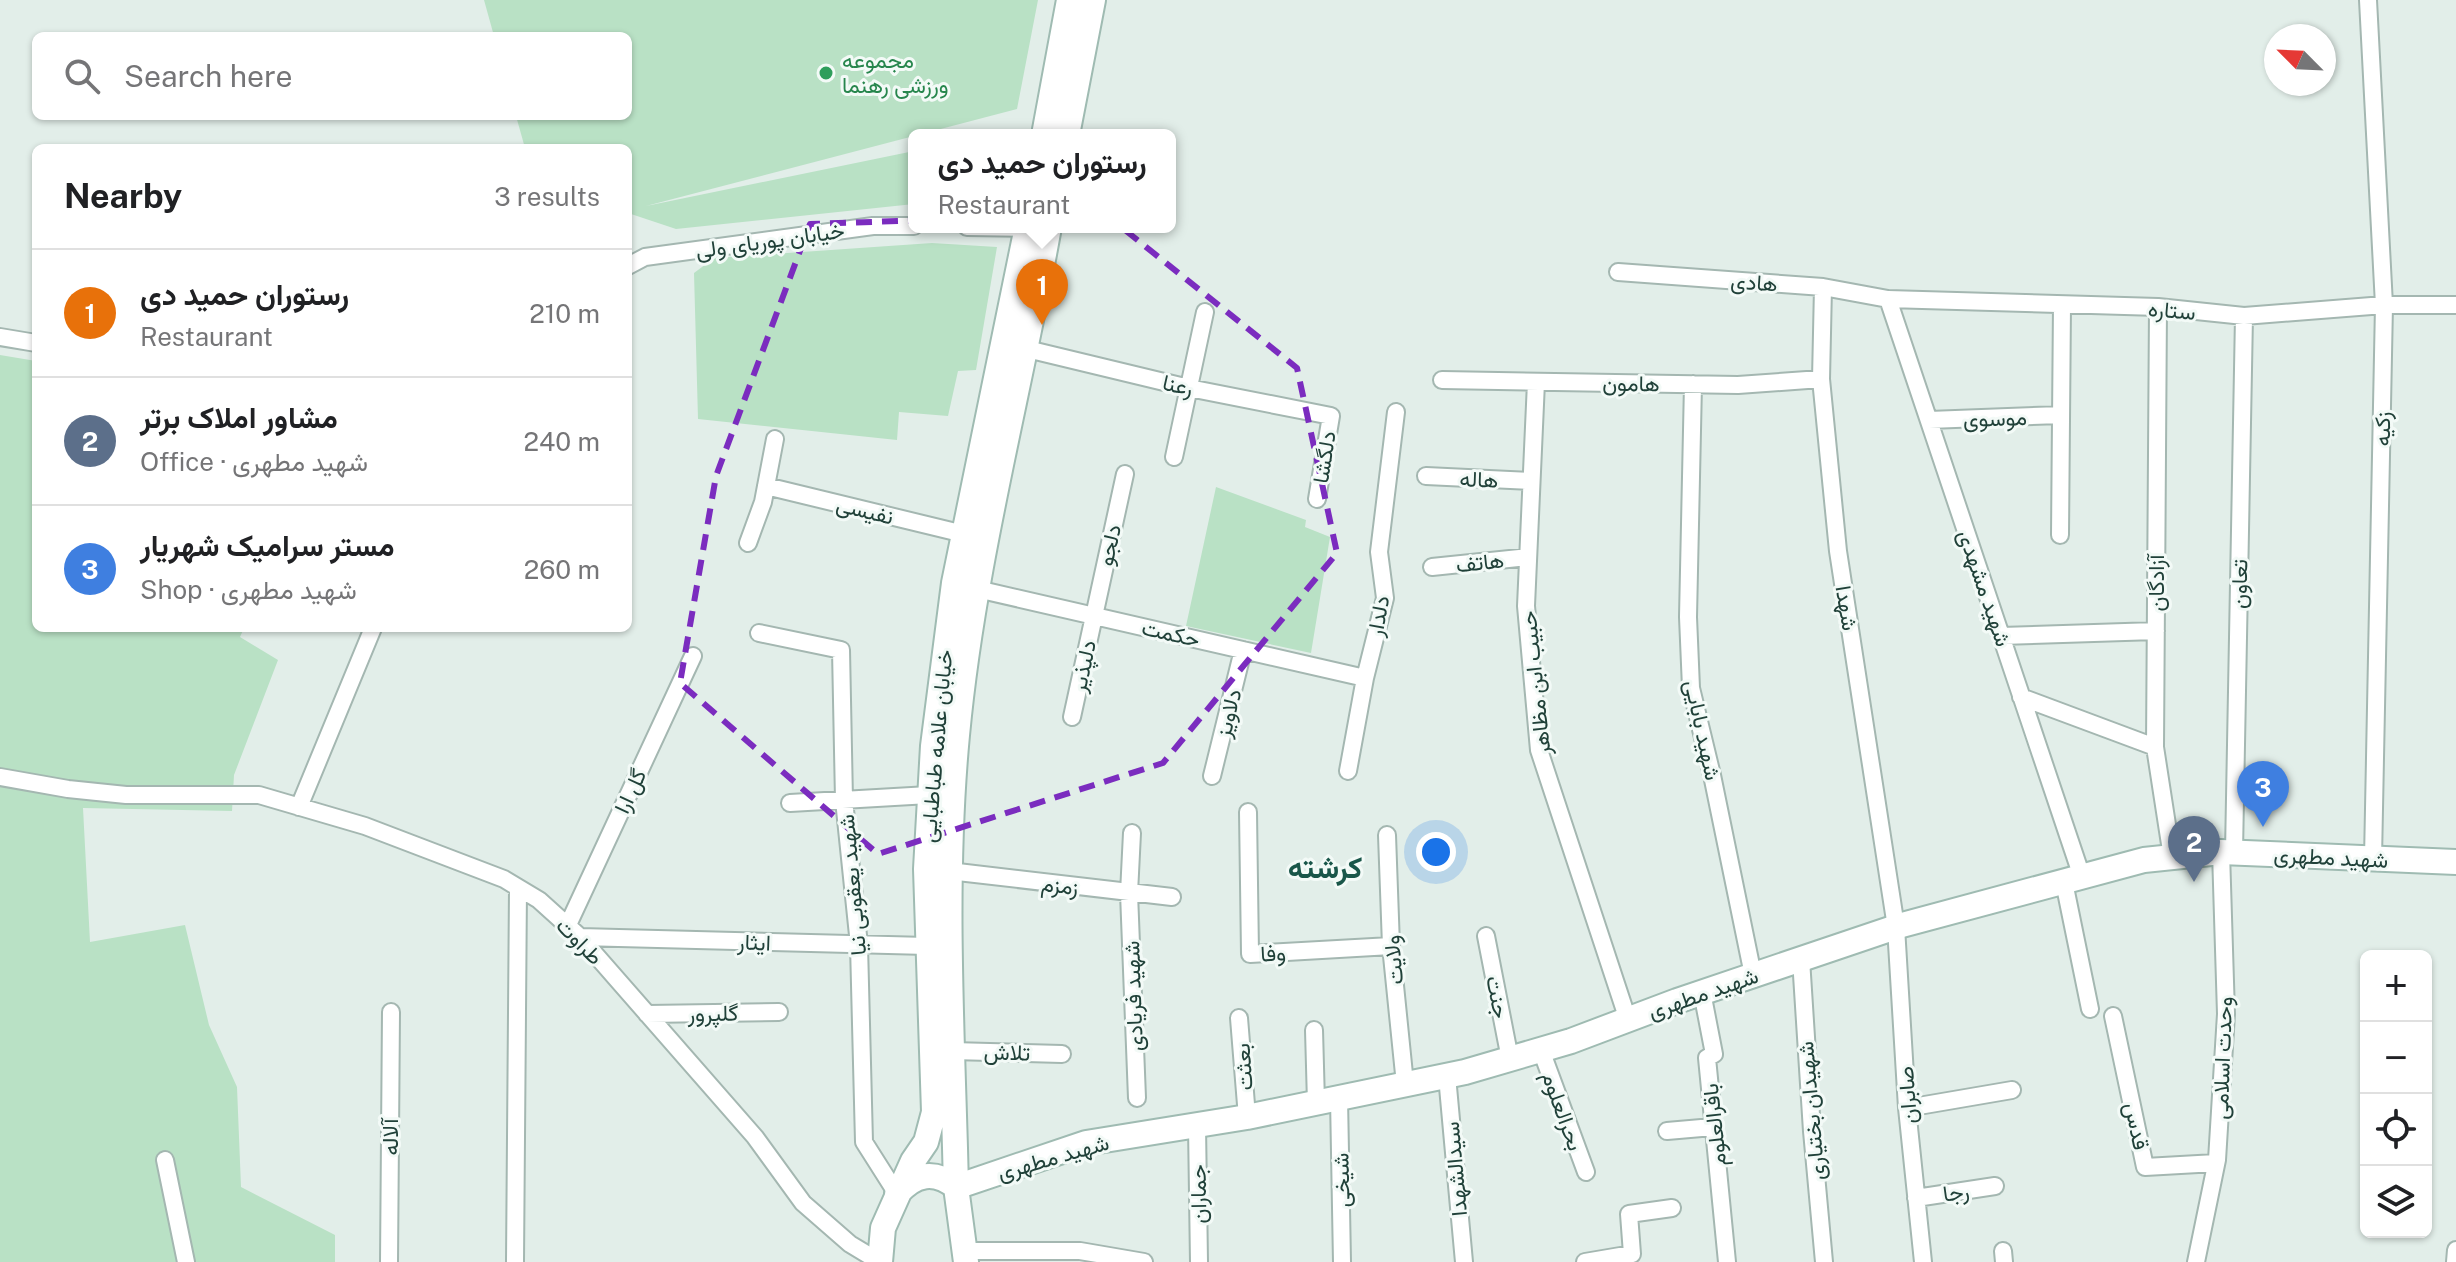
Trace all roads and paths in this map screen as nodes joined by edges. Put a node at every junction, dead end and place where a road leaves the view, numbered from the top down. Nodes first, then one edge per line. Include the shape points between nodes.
1 (1069, 0) edge
2 (1093, 0) edge
3 (2368, 0) edge
4 (1045, 129) edge
5 (1068, 129) edge
6 (908, 226) edge
7 (1025, 233) edge
8 (1048, 233) edge
9 (632, 264) edge
10 (1618, 272) dead end
11 (1823, 287) junction
12 (1888, 299) junction
13 (2062, 305) junction
14 (2384, 305) junction
15 (2456, 305) edge
16 (2158, 307) junction
17 (1205, 312) dead end
18 (2244, 316) junction
19 (0, 337) edge
20 (32, 342) edge
21 (1003, 343) junction
22 (1027, 349) junction
23 (1821, 379) junction
24 (1442, 380) dead end
25 (1536, 382) junction
26 (1693, 384) junction
27 (1189, 388) junction
28 (1396, 412) dead end
29 (2061, 415) junction
30 (1331, 416) joint
31 (1929, 420) junction
32 (775, 439) dead end
33 (1174, 457) dead end
34 (1125, 474) dead end
35 (1426, 476) dead end
36 (1531, 481) junction
37 (766, 486) junction
38 (1317, 499) dead end
39 (975, 535) junction
40 (2060, 535) dead end
41 (748, 543) dead end
42 (1528, 557) junction
43 (1432, 567) dead end
44 (966, 586) junction
45 (1094, 615) junction
46 (2156, 631) junction
47 (371, 632) edge
48 (759, 633) dead end
49 (2001, 636) junction
50 (1243, 650) junction
51 (693, 656) dead end
52 (1365, 678) junction
53 (2021, 697) junction
54 (1072, 717) dead end
55 (2155, 747) junction
56 (1348, 771) dead end
57 (1212, 776) dead end
58 (0, 777) edge
59 (941, 796) junction
60 (844, 800) junction
61 (790, 803) dead end
62 (299, 807) junction
63 (1248, 812) dead end
64 (1132, 833) dead end
65 (1387, 835) dead end
66 (2228, 852) junction
67 (2172, 857) junction
68 (2373, 859) junction
69 (2456, 862) edge
70 (938, 870) junction
71 (2073, 879) junction
72 (518, 888) junction
73 (1129, 893) junction
74 (1172, 897) dead end
75 (1896, 927) junction
76 (574, 932) junction
77 (1486, 936) dead end
78 (859, 945) junction
79 (1391, 946) junction
80 (939, 947) junction
81 (1801, 959) junction
82 (1753, 975) junction
83 (1702, 992) junction
84 (2090, 1009) dead end
85 (391, 1012) dead end
86 (779, 1012) dead end
87 (647, 1014) junction
88 (2113, 1016) dead end
89 (1239, 1018) dead end
90 (1628, 1020) junction
91 (1314, 1030) dead end
92 (1541, 1050) junction
93 (952, 1051) junction
94 (1062, 1054) dead end
95 (1510, 1059) junction
96 (1447, 1076) junction
97 (1405, 1084) junction
98 (2012, 1090) dead end
99 (1137, 1098) dead end
100 (1328, 1100) junction
101 (1907, 1108) junction
102 (1247, 1117) junction
103 (1197, 1126) junction
104 (1713, 1127) junction
105 (1667, 1131) dead end
106 (165, 1160) dead end
107 (2216, 1163) junction
108 (1586, 1172) dead end
109 (1995, 1186) dead end
110 (956, 1187) junction
111 (897, 1194) junction
112 (1916, 1198) junction
113 (1672, 1208) dead end
114 (2456, 1250) edge
115 (966, 1257) edge
116 (186, 1262) edge
117 (389, 1262) edge
118 (515, 1262) edge
119 (880, 1262) edge
120 (1144, 1262) edge
121 (1199, 1262) edge
122 (1342, 1262) edge
123 (1464, 1262) edge
124 (1585, 1262) edge
125 (1727, 1262) edge
126 (1824, 1262) edge
127 (1923, 1262) edge
128 (2196, 1262) edge
129 (2455, 1262) edge

1 - 4 street
2 - 5 street
3 - 14 street, زکیه
6 - 9 street, خیابان پوریای ولی via 873,226 645,257
7 - 21 street, خیابان علامه طباطبایی
8 - 22 street, خیابان علامه طباطبایی
10 - 11 street, هادی
11 - 12 street, هادی
11 - 23 street, شهدا
12 - 13 street, ستاره
12 - 31 street, شهید مشهدی
13 - 16 street, ستاره
13 - 29 street
14 - 15 street, ستاره
14 - 18 street, ستاره
14 - 68 street, زکیه
16 - 18 street, ستاره
16 - 46 street, آزادگان
17 - 27 street
18 - 66 street, تعاون
19 - 20 street
21 - 22 street
21 - 39 street, خیابان علامه طباطبایی
22 - 27 street, رعنا
22 - 39 street, خیابان علامه طباطبایی
23 - 26 street, هامون
23 - 75 street, شهدا via 1838,551
24 - 25 street, هامون
25 - 26 street, هامون
25 - 36 street, حبیب ابن مظاهر
26 - 82 street, شهید بابایی via 1691,688
27 - 30 street, رعنا
27 - 33 street
28 - 52 street, دلدار via 1379,552 1385,598
29 - 31 street, موسوی
29 - 40 street
30 - 38 street, دلگشا
31 - 49 street, شهید مشهدی
32 - 37 street
34 - 45 street, دلجو
35 - 36 street, هاله
36 - 42 street, حبیب ابن مظاهر
37 - 39 street, نفیسی
37 - 41 street
39 - 44 street, خیابان علامه طباطبایی
42 - 43 street, هاتف
42 - 90 street, حبیب ابن مظاهر via 1526,606 1539,750
44 - 45 street, حکمت
44 - 59 street, خیابان علامه طباطبایی via 943,653
45 - 50 street, حکمت
45 - 54 street, دلپذیر
46 - 49 street
46 - 55 street, آزادگان
47 - 62 street
48 - 60 street, شهید یعقوبی نیا via 841,650
49 - 53 street, شهید مشهدی
50 - 52 street, حکمت
50 - 57 street, دلاویز
51 - 76 street, گل ارا
52 - 56 street, دلدار
53 - 55 street
53 - 71 street, شهید مشهدی
55 - 67 street, آزادگان
58 - 62 street, طراوت via 126,795 259,795
59 - 60 street
59 - 70 street, خیابان علامه طباطبایی
60 - 61 street
60 - 78 street, شهید یعقوبی نیا
62 - 72 street, طراوت via 365,826
63 - 79 street, وفا via 1250,954
64 - 73 street, شهید فریادی
65 - 79 street, ولایت
66 - 67 street, شهید مطهری
66 - 68 street, شهید مطهری
66 - 107 street, وحدت اسلامی via 2226,1014
67 - 71 street, شهید مطهری
68 - 69 street, شهید مطهری
70 - 73 street, زمزم
70 - 80 street, خیابان علامه طباطبایی
71 - 75 street, شهید مطهری
71 - 84 street
72 - 76 street, طراوت
72 - 118 street
73 - 74 street, زمزم
73 - 99 street, شهید فریادی
75 - 81 street, شهید مطهری
75 - 101 street, صابران
76 - 78 street, ایثار
76 - 87 street, طراوت
77 - 95 street, جنت
78 - 80 street, ایثار
78 - 111 street, شهید یعقوبی نیا via 864,1142
79 - 97 street, ولایت
80 - 93 street, خیابان علامه طباطبایی
80 - 111 street, خیابان علامه طباطبایی via 932,1126
81 - 82 street, شهید مطهری
81 - 126 street, شهیدان بختیاری
82 - 83 street, شهید مطهری
83 - 90 street, شهید مطهری
83 - 104 street, باقرالعلوم via 1714,1054 1707,1058
85 - 117 street, آلاله
86 - 87 street, گلپرور
87 - 119 street, طراوت via 755,1137 803,1203
88 - 107 street, قدس via 2145,1167
89 - 102 street, بعثت
90 - 92 street, شهید مطهری
91 - 100 street, شیخی
92 - 95 street, شهید مطهری
92 - 108 street, بحرالعلوم
93 - 94 street, تلاش
93 - 110 street, خیابان علامه طباطبایی
95 - 96 street, شهید مطهری
96 - 97 street, شهید مطهری
96 - 123 street, سیدالشهدا
97 - 100 street, شهید مطهری
98 - 101 street
100 - 102 street, شهید مطهری
100 - 122 street, شیخی
101 - 112 street, صابران
102 - 103 street, شهید مطهری
103 - 110 street, شهید مطهری via 1086,1143
103 - 121 street, جماران
104 - 105 street
104 - 125 street, باقرالعلوم
106 - 116 street
107 - 128 street, وحدت اسلامی
109 - 112 street, رجا
110 - 111 street via 932,1175 906,1183
110 - 115 street, خیابان علامه طباطبایی
111 - 119 street, خیابان علامه طباطبایی via 883,1228
112 - 127 street, صابران
113 - 124 street via 1629,1214 1632,1254
114 - 129 street
115 - 120 street via 1080,1251

